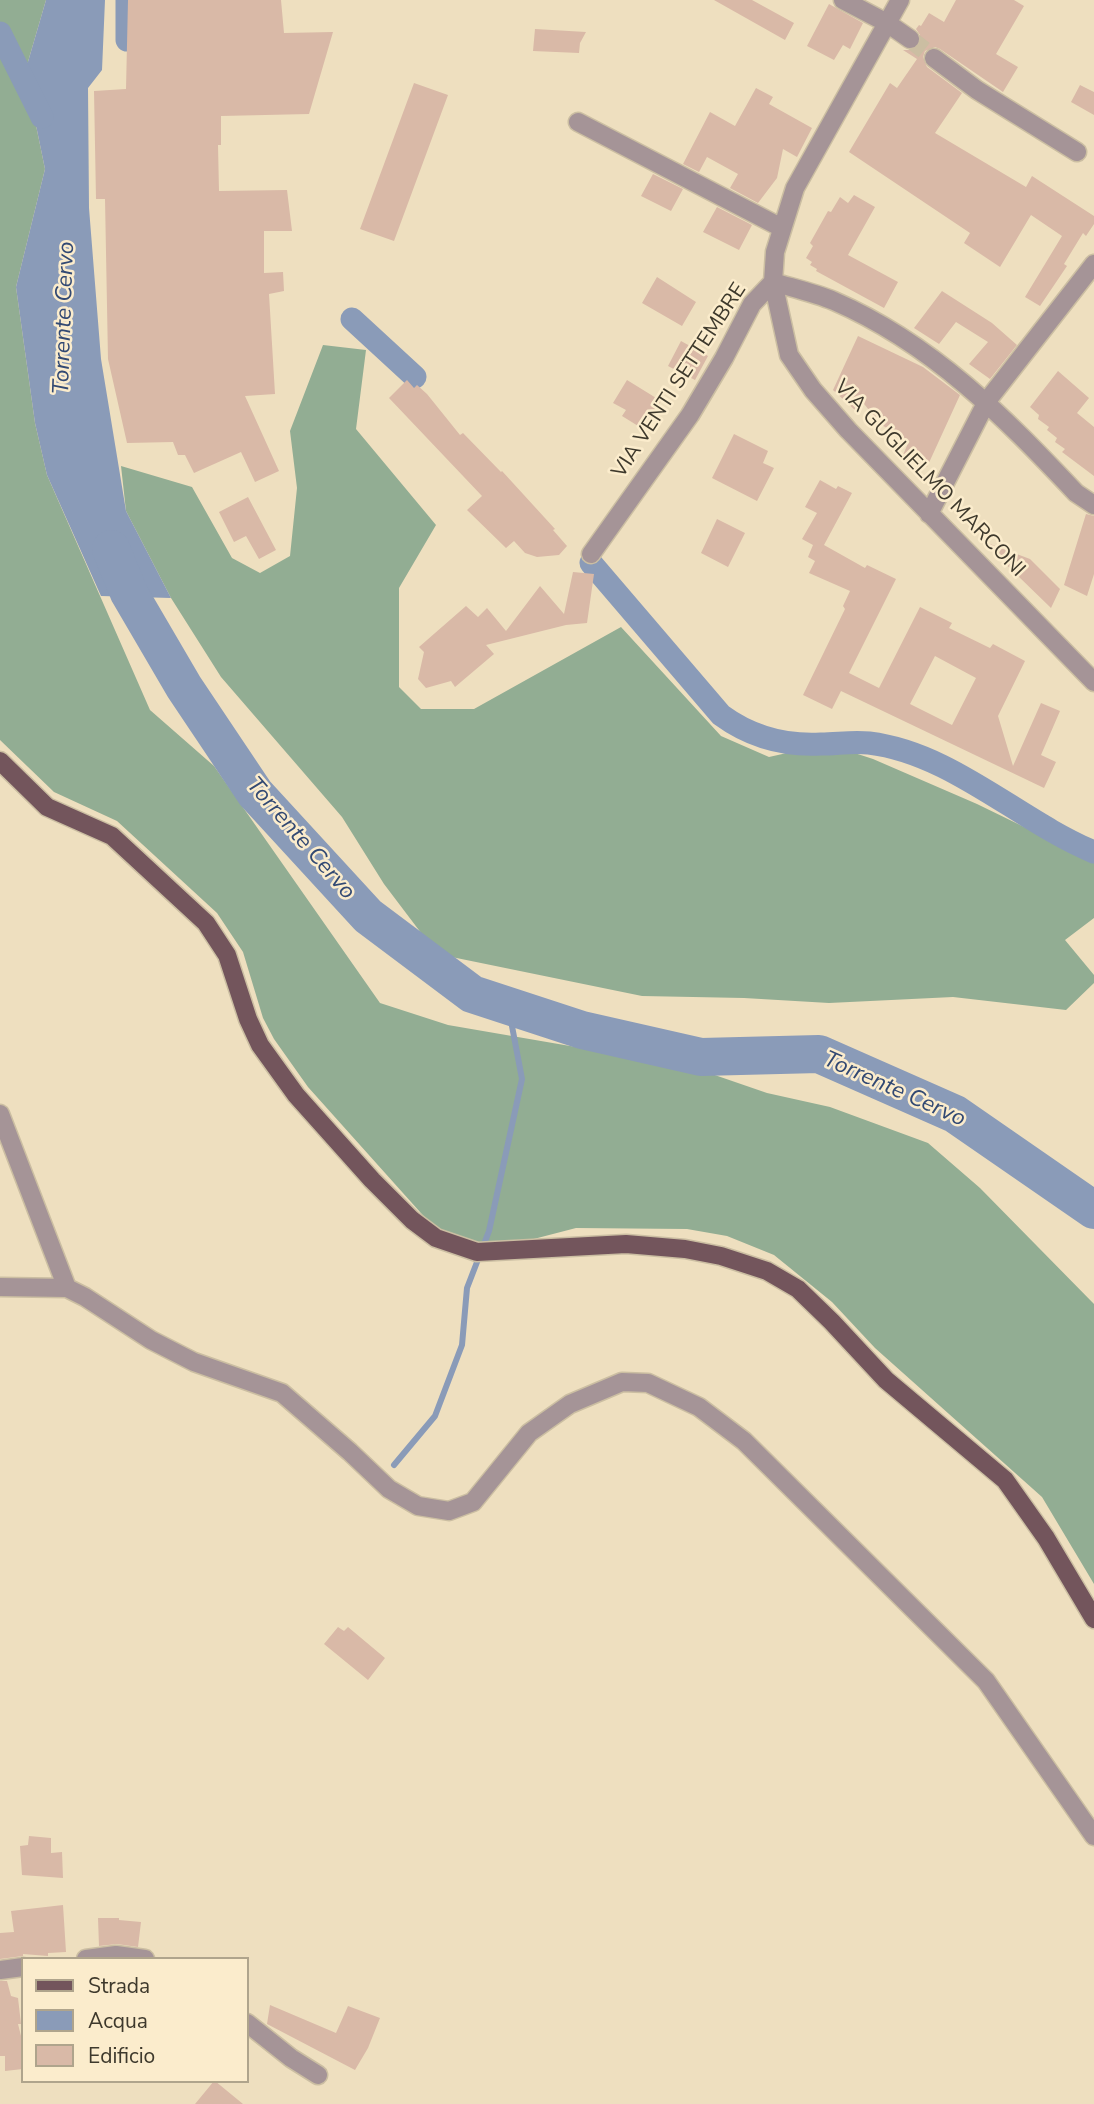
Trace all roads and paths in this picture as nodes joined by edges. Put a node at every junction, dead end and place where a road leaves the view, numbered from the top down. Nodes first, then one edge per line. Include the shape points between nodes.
1 (843, 0) edge
2 (900, 0) edge
3 (887, 23) junction
4 (910, 39) tunnel mouth
5 (934, 58) tunnel mouth
6 (578, 122) dead end
7 (1077, 152) dead end
8 (782, 228) junction
9 (1094, 264) edge
10 (773, 282) junction
11 (987, 401) junction
12 (1094, 505) edge
13 (929, 514) junction
14 (591, 554) dead end
15 (1094, 682) edge
16 (0, 761) edge
17 (0, 1114) edge
18 (0, 1287) edge
19 (67, 1288) junction
20 (1094, 1619) edge
21 (1094, 1836) edge
22 (101, 1957) edge
23 (130, 1957) edge
24 (21, 1967) edge
25 (0, 1970) edge
26 (248, 2024) edge
27 (318, 2075) dead end

1 - 3 street
2 - 3 street, VIA VENTI SETTEMBRE
3 - 4 street
3 - 8 street, VIA VENTI SETTEMBRE via 794,188
5 - 7 street
6 - 8 street
8 - 10 street, VIA VENTI SETTEMBRE
9 - 11 street
10 - 11 street via 833,300 899,334
10 - 13 street, VIA GUGLIELMO MARCONI via 789,355 848,430
10 - 14 street, VIA VENTI SETTEMBRE via 752,303 690,415
11 - 12 street via 1076,494
11 - 13 street
13 - 15 street, VIA GUGLIELMO MARCONI
16 - 20 main road via 47,807 112,836 206,923 228,955 247,1019 260,1045 296,1095 412,1220 436,1238 477,1252 626,1244 684,1249 767,1271 798,1289 886,1380 1006,1480
17 - 19 street
18 - 19 street
19 - 21 street via 194,1362 282,1393 389,1489 418,1506 449,1511 473,1502 529,1433 570,1404 622,1382 648,1383 699,1407 744,1441 986,1681
22 - 23 street
24 - 25 street
26 - 27 street

